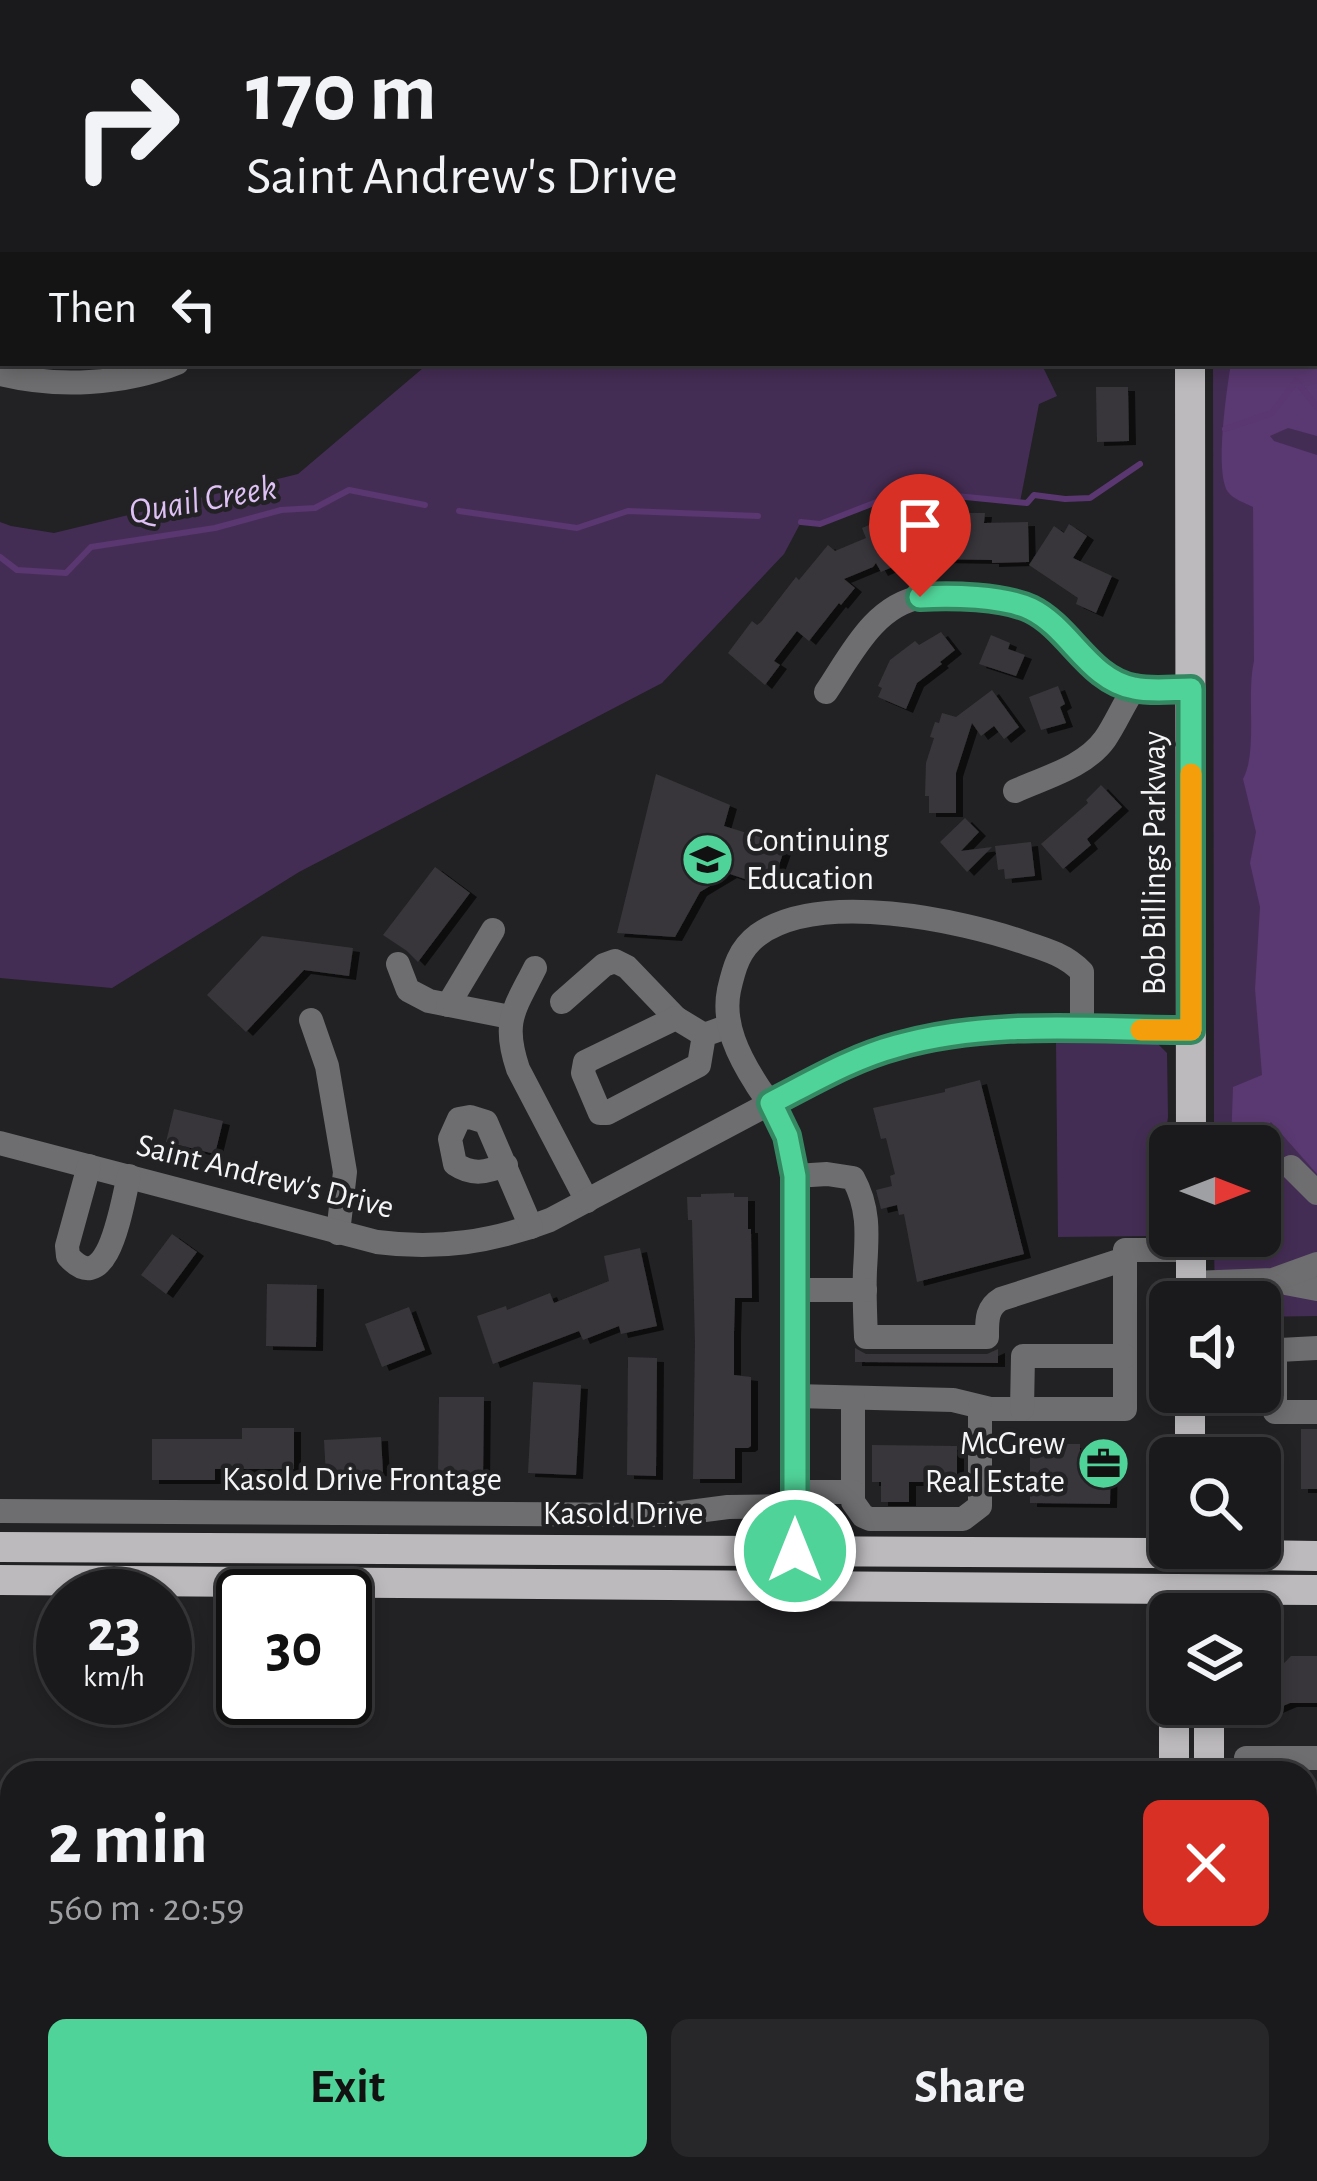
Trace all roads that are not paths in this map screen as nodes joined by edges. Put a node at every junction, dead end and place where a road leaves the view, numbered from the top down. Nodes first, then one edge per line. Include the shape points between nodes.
1 (169, 366) edge
2 (1190, 366) edge
3 (0, 374) edge
4 (1134, 688) junction
5 (1191, 689) junction
6 (826, 692) dead end
7 (1015, 790) dead end
8 (494, 930) dead end
9 (398, 964) dead end
10 (536, 968) dead end
11 (562, 1002) dead end
12 (448, 1004) junction
13 (510, 1017) junction
14 (676, 1018) junction
15 (311, 1020) dead end
16 (717, 1030) junction
17 (1082, 1030) junction
18 (1191, 1030) junction
19 (771, 1103) junction
20 (1191, 1125) edge
21 (0, 1142) edge
22 (88, 1166) junction
23 (506, 1166) dead end
24 (1291, 1167) dead end
25 (129, 1176) junction
26 (795, 1176) junction
27 (1317, 1193) edge
28 (587, 1201) junction
29 (532, 1227) junction
30 (338, 1233) junction
31 (1149, 1248) edge
32 (1126, 1259) junction
33 (1317, 1264) edge
34 (1273, 1280) junction
35 (1267, 1281) edge
36 (1317, 1289) edge
37 (795, 1290) junction
38 (865, 1290) junction
39 (1317, 1348) edge
40 (1281, 1349) edge
41 (1126, 1356) junction
42 (795, 1396) junction
43 (854, 1398) junction
44 (980, 1407) junction
45 (1022, 1409) junction
46 (1281, 1412) edge
47 (1317, 1412) edge
48 (854, 1492) junction
49 (795, 1499) junction
50 (0, 1511) edge
51 (0, 1547) edge
52 (795, 1551) junction
53 (1149, 1551) edge
54 (1281, 1555) edge
55 (1317, 1556) edge
56 (0, 1580) edge
57 (795, 1584) junction
58 (1317, 1590) edge
59 (1281, 1595) edge
60 (1149, 1604) edge
61 (1174, 1725) edge
62 (1209, 1725) edge
63 (1246, 1758) dead end
64 (1317, 1758) edge
65 (1174, 1761) edge
66 (1209, 1761) edge

1 - 3 street via 88,381
2 - 5 main road, Bob Billings Parkway
4 - 5 street
4 - 6 street via 1087,661 1027,607 938,596 885,613
4 - 7 street via 1090,755
5 - 18 main road, Bob Billings Parkway
8 - 12 street
9 - 12 street via 408,990
10 - 13 street
11 - 14 street via 615,961
12 - 13 street
13 - 28 street via 518,1069
14 - 16 street
14 - 16 street via 585,1062 601,1112 699,1065
15 - 30 street via 345,1172
16 - 17 street via 738,956 756,936 796,919 855,913 938,918 1071,960 1082,972
16 - 19 street
17 - 18 street, Saint Andrew's Drive
17 - 19 street, Saint Andrew's Drive via 929,1038 860,1058
18 - 20 main road, Bob Billings Parkway
19 - 26 street
19 - 28 street, Saint Andrew's Drive
21 - 22 street, Saint Andrew's Drive
22 - 25 street, Saint Andrew's Drive
22 - 25 street via 67,1246 82,1267 97,1266 109,1251
23 - 29 street
24 - 27 street
25 - 30 street, Saint Andrew's Drive
26 - 37 street
26 - 38 street via 853,1178 869,1226
28 - 29 street, Saint Andrew's Drive
29 - 30 street, Saint Andrew's Drive via 433,1246
31 - 32 street via 1126,1250
32 - 38 street via 1000,1299 987,1317 987,1336 866,1337
32 - 41 street
33 - 34 street
34 - 35 street
34 - 36 street
37 - 38 street
37 - 42 street
39 - 40 street
41 - 45 street via 1023,1356
41 - 45 street via 1126,1409
42 - 43 street
42 - 49 street
43 - 44 street
43 - 48 street
44 - 45 street
44 - 48 street via 980,1506 973,1514 870,1519 857,1510
46 - 47 street
48 - 49 street, Kasold Drive Frontage
49 - 50 street, Kasold Drive Frontage via 668,1515
49 - 52 street
51 - 52 main road, Kasold Drive
52 - 53 main road, Kasold Drive
52 - 57 street
54 - 55 main road, Kasold Drive
56 - 57 main road, Kasold Drive
57 - 60 main road, Kasold Drive
58 - 59 main road, Kasold Drive
61 - 65 main road
62 - 66 main road
63 - 64 street

